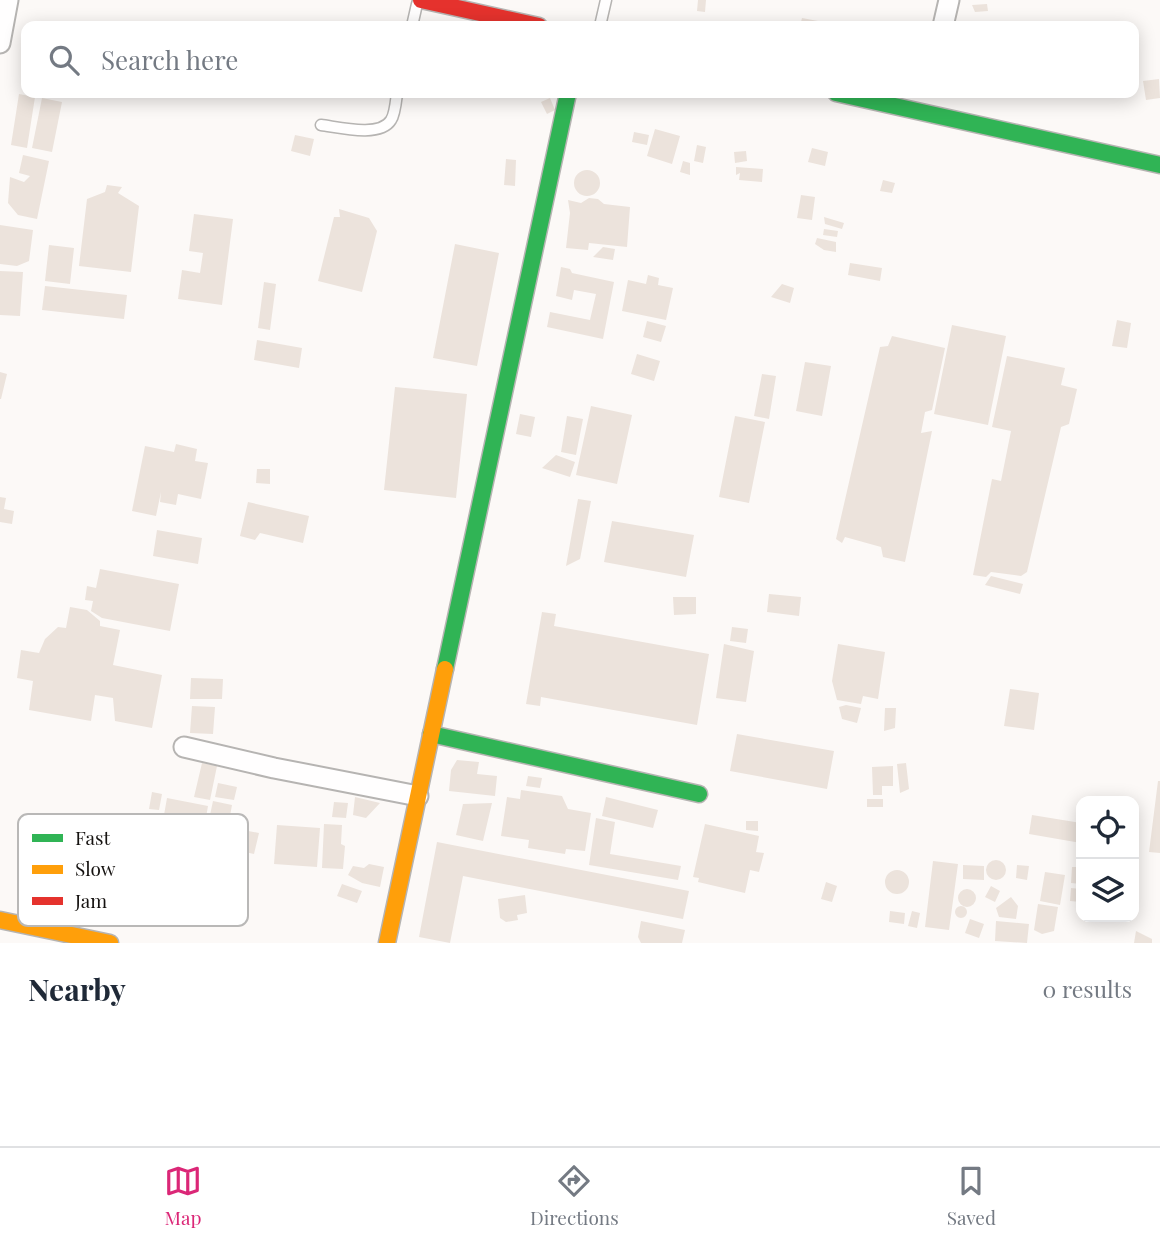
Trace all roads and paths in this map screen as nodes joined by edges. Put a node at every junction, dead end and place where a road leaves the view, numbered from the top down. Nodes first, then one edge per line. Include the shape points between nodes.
1 (8, 0) edge
2 (419, 0) edge
3 (606, 0) edge
4 (948, 0) edge
5 (413, 21) edge
6 (531, 21) edge
7 (601, 21) edge
8 (944, 21) edge
9 (0, 43) edge
10 (396, 98) edge
11 (567, 98) edge
12 (858, 98) edge
13 (929, 98) edge
14 (926, 113) junction
15 (321, 125) dead end
16 (1160, 165) edge
17 (431, 734) junction
18 (184, 747) dead end
19 (699, 794) dead end
20 (418, 796) junction
21 (0, 920) edge
22 (18, 924) edge
23 (29, 926) edge
24 (110, 943) edge
25 (387, 943) edge

1 - 9 street
2 - 5 lane
2 - 6 main road
3 - 7 lane
4 - 8 street
10 - 15 lane via 391,120 382,128
11 - 17 main road
12 - 14 main road
13 - 14 street
14 - 16 main road
17 - 19 main road
17 - 20 main road
18 - 20 street
20 - 25 main road
21 - 22 main road
23 - 24 main road

